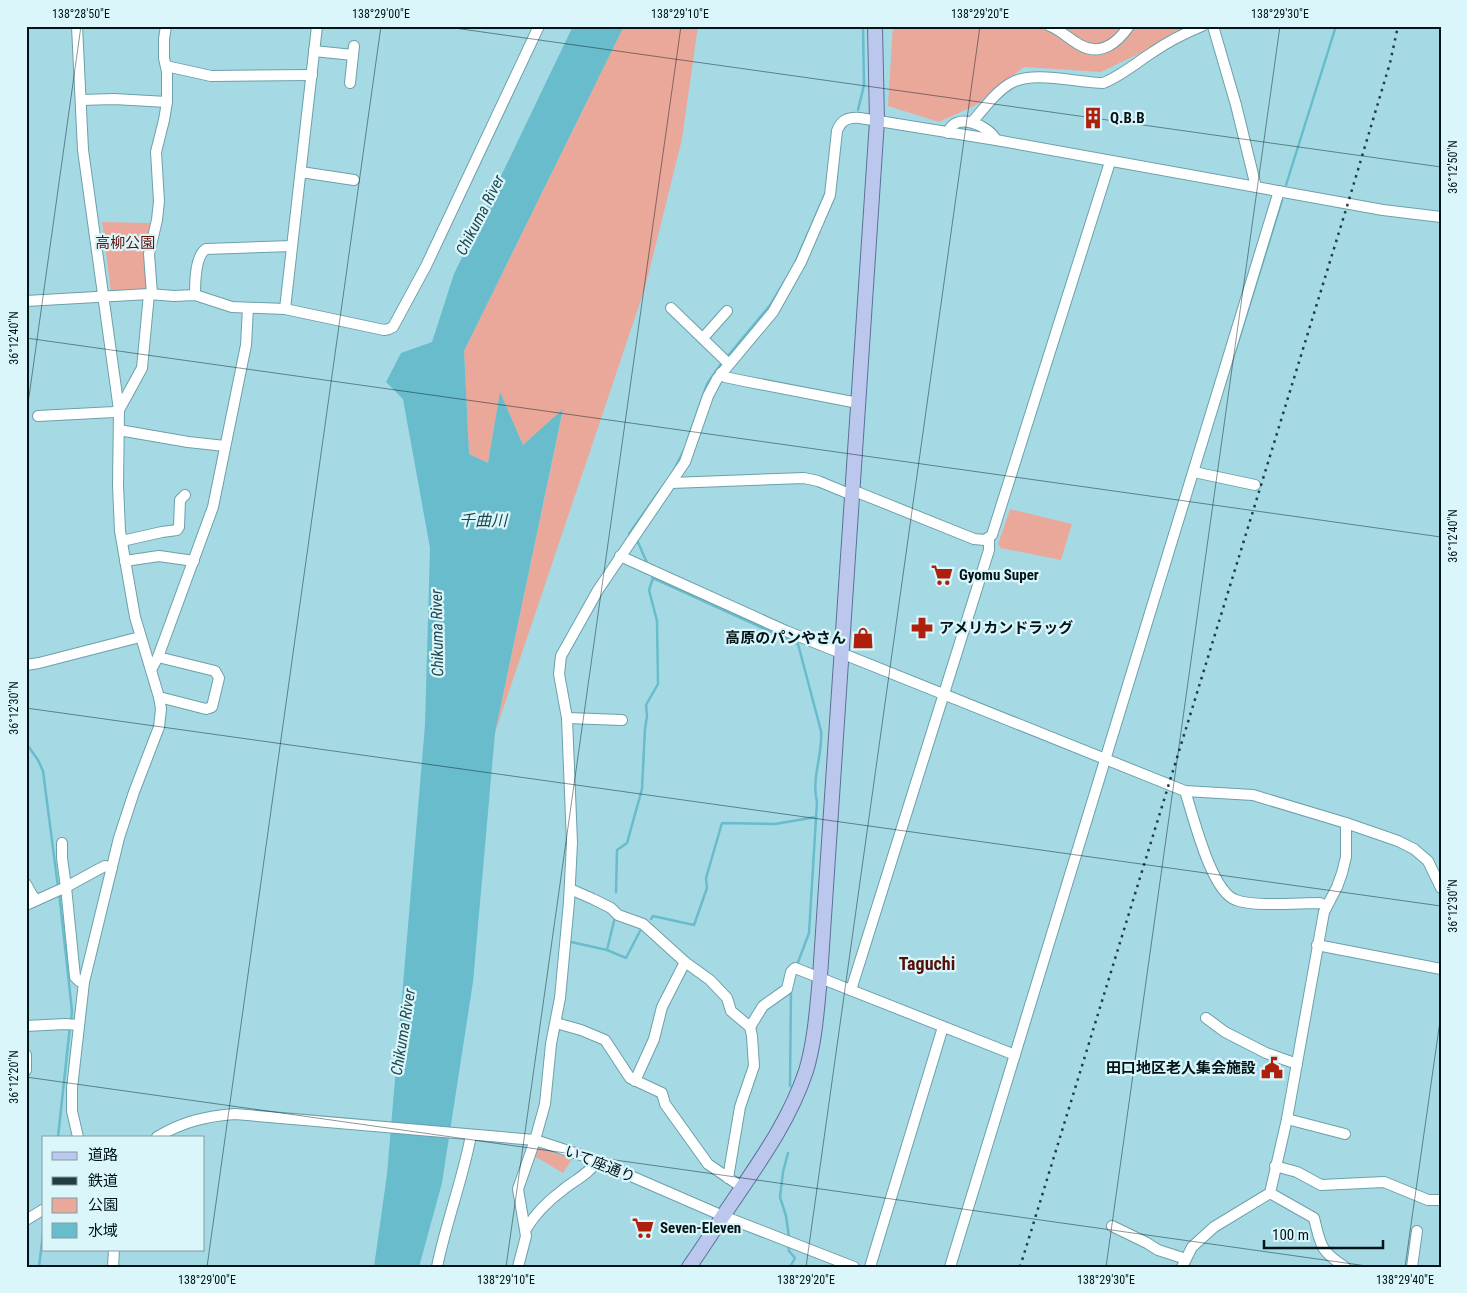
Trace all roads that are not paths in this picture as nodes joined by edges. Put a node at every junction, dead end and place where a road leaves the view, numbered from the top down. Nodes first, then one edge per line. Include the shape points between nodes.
1 (77, 26) edge
2 (166, 26) edge
3 (317, 26) edge
4 (539, 26) edge
5 (875, 26) edge
6 (1050, 26) edge
7 (1130, 26) edge
8 (1202, 26) edge
9 (1213, 26) edge
10 (314, 51) junction
11 (166, 66) junction
12 (312, 75) junction
13 (350, 82) dead end
14 (81, 100) junction
15 (166, 102) junction
16 (877, 121) junction
17 (972, 122) junction
18 (948, 133) junction
19 (996, 140) junction
20 (1110, 162) junction
21 (301, 172) junction
22 (354, 180) dead end
23 (1256, 187) junction
24 (1279, 191) junction
25 (1441, 217) edge
26 (292, 246) junction
27 (151, 294) junction
28 (195, 295) junction
29 (104, 297) junction
30 (26, 301) edge
31 (248, 308) junction
32 (671, 308) dead end
33 (285, 309) junction
34 (727, 311) dead end
35 (703, 338) junction
36 (728, 364) junction
37 (721, 373) junction
38 (858, 403) junction
39 (119, 410) junction
40 (38, 416) dead end
41 (119, 430) junction
42 (225, 446) junction
43 (1196, 473) junction
44 (671, 483) junction
45 (1255, 485) dead end
46 (852, 492) junction
47 (185, 495) dead end
48 (989, 539) junction
49 (122, 541) junction
50 (620, 556) junction
51 (125, 561) junction
52 (194, 561) junction
53 (140, 637) junction
54 (841, 653) junction
55 (158, 657) junction
56 (26, 664) edge
57 (151, 670) junction
58 (943, 694) junction
59 (159, 697) junction
60 (567, 718) junction
61 (622, 720) dead end
62 (1105, 759) junction
63 (1186, 791) junction
64 (1346, 823) junction
65 (62, 843) dead end
66 (112, 868) junction
67 (26, 884) edge
68 (1441, 888) edge
69 (61, 889) junction
70 (570, 889) junction
71 (37, 900) junction
72 (26, 905) edge
73 (1326, 906) junction
74 (1318, 945) junction
75 (684, 962) junction
76 (1441, 969) edge
77 (820, 977) junction
78 (84, 982) junction
79 (851, 990) junction
80 (1206, 1018) dead end
81 (556, 1023) junction
82 (72, 1025) junction
83 (26, 1026) edge
84 (750, 1027) junction
85 (942, 1027) junction
86 (26, 1055) edge
87 (1014, 1055) junction
88 (1297, 1064) junction
89 (26, 1070) edge
90 (635, 1081) junction
91 (1287, 1119) junction
92 (468, 1134) junction
93 (1345, 1134) dead end
94 (78, 1136) edge
95 (159, 1136) edge
96 (535, 1140) junction
97 (596, 1161) junction
98 (1275, 1166) junction
99 (728, 1178) junction
100 (743, 1188) junction
101 (1270, 1193) junction
102 (1441, 1200) edge
103 (42, 1210) edge
104 (723, 1216) junction
105 (26, 1220) edge
106 (1112, 1226) dead end
107 (526, 1229) junction
108 (1417, 1231) dead end
109 (114, 1250) edge
110 (1184, 1263) edge
111 (113, 1267) edge
112 (437, 1267) edge
113 (518, 1267) edge
114 (689, 1267) edge
115 (854, 1267) edge
116 (870, 1267) edge
117 (950, 1267) edge
118 (1344, 1267) edge
119 (1412, 1267) edge

1 - 14 street
2 - 11 street
3 - 10 street
4 - 33 street via 426,266 393,327 384,330
5 - 16 main road
6 - 7 street via 1081,46 1091,48 1110,46 1120,40
8 - 17 street via 1182,34 1103,83 1036,78 1019,80 1000,91
9 - 23 street
10 - 12 street
10 - 13 street via 354,51
11 - 12 street via 212,76
11 - 15 street
12 - 21 street
14 - 15 street
14 - 29 street via 85,160
15 - 27 street via 156,152 159,201 149,254
16 - 18 street
16 - 36 street via 848,118 839,124 830,195 801,262 773,312
16 - 38 main road
17 - 18 street via 954,124
17 - 19 street via 988,130
18 - 19 street
19 - 20 street
20 - 23 street
20 - 48 street via 994,532
21 - 22 street
21 - 26 street
23 - 24 street
24 - 25 street
24 - 43 street
26 - 28 street via 203,250 196,273
26 - 33 street
27 - 28 street
27 - 29 street
27 - 39 street via 142,368
28 - 31 street via 232,307
29 - 30 street
29 - 39 street
31 - 33 street
31 - 42 street via 246,345
32 - 35 street
34 - 35 street
35 - 36 street
36 - 37 street
37 - 38 street via 725,377
37 - 44 street via 708,396 685,462
38 - 46 main road
39 - 40 street
39 - 41 street
41 - 42 street
41 - 49 street via 118,500
42 - 52 street via 213,507
43 - 45 street
43 - 62 street
44 - 46 street via 804,478
44 - 50 street
46 - 48 street via 974,538
46 - 54 main road
47 - 49 street via 180,500 177,530
48 - 58 street via 989,550
49 - 51 street
50 - 54 street
50 - 60 street via 561,656 559,674
51 - 52 street via 159,556
51 - 53 street
52 - 55 street
53 - 56 street
53 - 57 street
54 - 58 street
54 - 77 main road
55 - 57 street
55 - 59 street via 215,672 219,678 212,707 206,710
57 - 59 street
58 - 62 street
58 - 79 street
59 - 66 street via 159,727 134,792
60 - 61 street
60 - 70 street via 572,843
62 - 63 street
62 - 87 street
63 - 64 street via 1253,795
63 - 73 street via 1207,860 1228,896 1253,903
64 - 68 street via 1414,849 1428,861
64 - 73 street via 1346,857 1337,887
65 - 69 street
66 - 69 street via 105,866
66 - 78 street
67 - 71 street
69 - 71 street
69 - 78 street via 75,977
70 - 75 street via 618,915 643,924
70 - 81 street
71 - 72 street
73 - 74 street
74 - 76 street
74 - 88 street
75 - 84 street via 710,980 727,998 731,1011
75 - 90 street via 662,1007 654,1039
77 - 79 street
77 - 84 street via 796,968 791,972 787,989 763,1006
77 - 100 main road via 815,1030 800,1087 770,1148
78 - 82 street
79 - 85 street
80 - 88 street via 1225,1032 1266,1053
81 - 90 street via 605,1040
81 - 96 street via 545,1104
82 - 83 street
82 - 94 street via 72,1111
84 - 99 street via 754,1066 740,1107
85 - 87 street
85 - 116 street
86 - 89 street
87 - 117 street
88 - 91 street
90 - 99 street via 662,1093 665,1104 708,1164
91 - 93 street
91 - 98 street
92 - 95 street, いて座通り via 235,1114 201,1118
92 - 96 street, いて座通り
92 - 112 street via 464,1169 444,1232
96 - 97 street, いて座通り
96 - 107 street via 518,1189
97 - 104 street, いて座通り
97 - 107 street via 590,1171 562,1190 533,1217
98 - 101 street
98 - 102 street via 1297,1172 1321,1185 1384,1182 1428,1200
99 - 100 street
100 - 104 main road
101 - 110 street via 1214,1227 1192,1247
101 - 118 street via 1314,1218 1322,1248
103 - 105 street
104 - 114 main road
104 - 115 street, いて座通り
106 - 110 street
107 - 113 street
108 - 119 street
109 - 111 street

